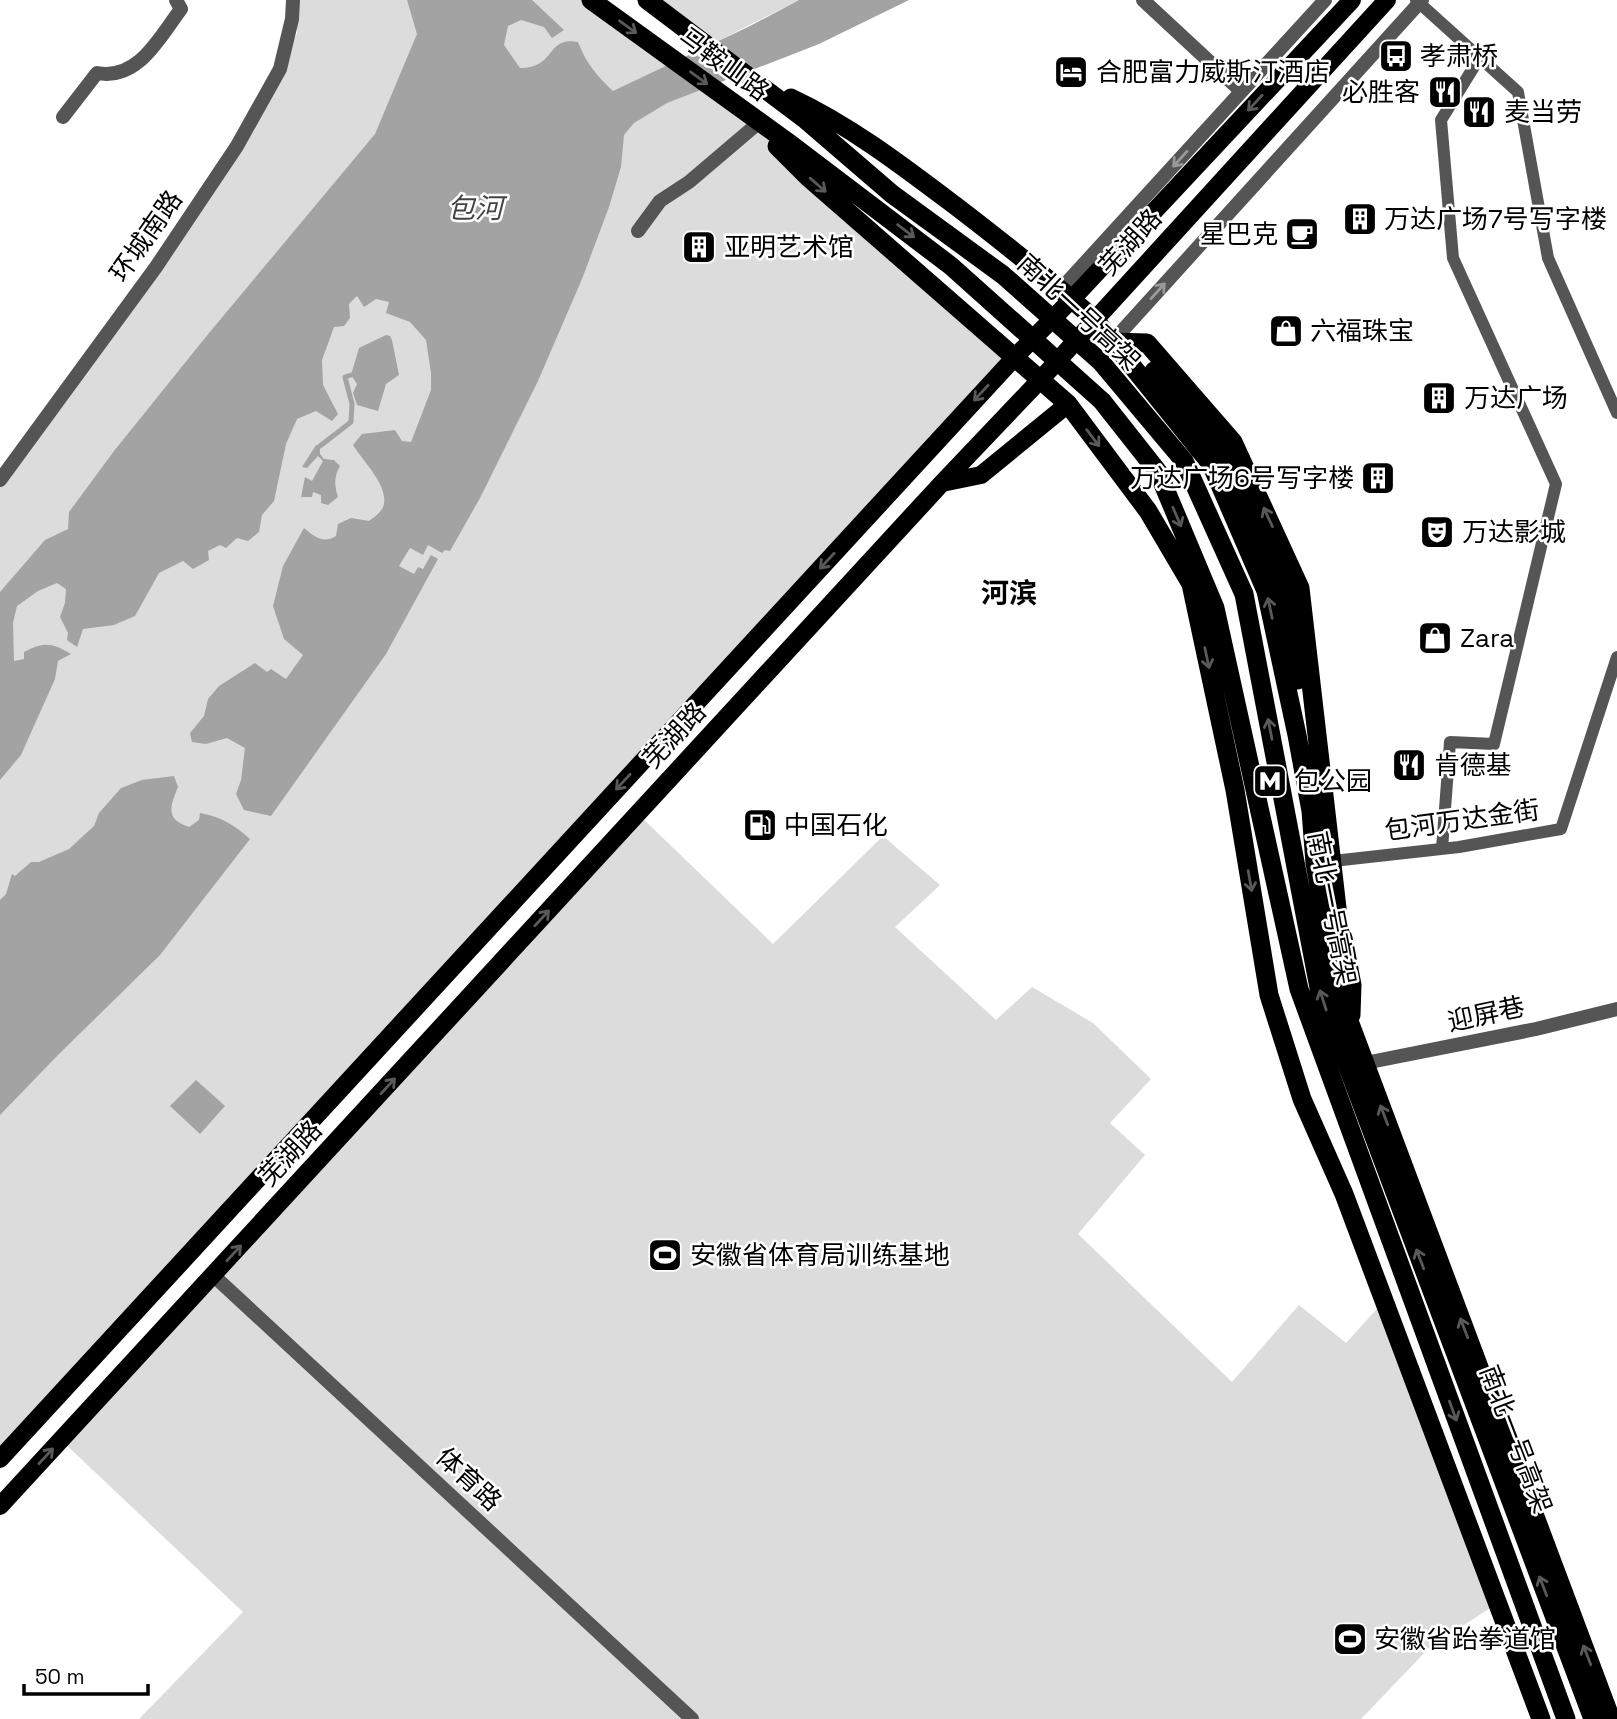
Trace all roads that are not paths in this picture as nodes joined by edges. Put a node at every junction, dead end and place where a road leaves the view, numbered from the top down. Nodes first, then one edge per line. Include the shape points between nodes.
1 (176, 0) edge
2 (293, 0) edge
3 (591, 0) edge
4 (647, 0) edge
5 (1143, 0) edge
6 (1325, 0) edge
7 (1352, 0) edge
8 (1387, 0) edge
9 (1416, 0) edge
10 (1422, 0) edge
11 (1480, 57) junction
12 (752, 79) junction
13 (1241, 91) junction
14 (734, 103) junction
15 (62, 117) dead end
16 (806, 120) joint
17 (756, 125) junction
18 (793, 146) joint
19 (638, 231) dead end
20 (1066, 294) junction
21 (1095, 320) junction
22 (1112, 342) junction
23 (1015, 357) junction
24 (1041, 379) junction
25 (1068, 404) junction
26 (1617, 413) edge
27 (0, 480) edge
28 (942, 484) junction
29 (1617, 657) edge
30 (1442, 849) junction
31 (1315, 863) junction
32 (1617, 1009) edge
33 (1356, 1066) junction
34 (1344, 1194) junction
35 (213, 1275) junction
36 (0, 1459) edge
37 (0, 1506) edge
38 (692, 1719) edge
39 (1531, 1719) edge
40 (1541, 1719) edge
41 (1566, 1719) edge
42 (1593, 1719) edge
43 (1611, 1719) edge

1 - 15 street via 181,9 139,63 112,76 97,73
2 - 27 street, 环城南路 via 280,69 237,146 156,267
3 -> 14 highway, 马鞍山路
4 - 12 highway, 马鞍山路
5 - 13 street
6 - 13 street
7 -> 20 main road, 芜湖路
8 - 21 main road, 芜湖路
9 - 11 street
22 -> 10 street
11 - 26 street via 1518,92 1548,258
11 - 30 street via 1441,120 1453,258 1556,484 1494,744 1450,742
12 - 16 highway, 马鞍山路
12 - 20 highway via 827,115 902,165
13 -> 20 street
14 - 17 highway
14 - 18 highway, 马鞍山路
33 -> 16 highway, 南北一号高架 via 1320,993 1244,594 1184,461 1101,362 1003,275 892,194
17 - 19 street via 690,182 660,201
17 -> 23 highway via 808,177
18 -> 41 highway, 南北一号高架 via 961,275 1102,401 1158,472 1215,608 1299,989
20 - 21 highway
20 - 23 main road, 芜湖路
21 - 22 highway
21 - 24 main road, 芜湖路
31 -> 22 highway via 1302,760 1266,591 1211,464
33 -> 22 highway via 1300,587 1233,442 1147,343
23 - 24 highway
23 -> 36 main road, 芜湖路
24 - 25 highway
24 - 28 main road, 芜湖路
25 - 28 main road via 981,475
25 -> 34 highway via 1148,511 1191,584 1234,790 1269,995 1302,1099
35 -> 28 main road, 芜湖路
29 - 30 street, 包河万达金街 via 1561,829
30 - 31 street, 包河万达金街
31 - 33 highway
32 - 33 street, 迎屏巷
42 -> 33 highway, 南北一号高架
43 -> 33 highway
34 - 39 highway via 1366,1281
34 - 40 highway
37 -> 35 main road, 芜湖路
35 - 38 street, 体育路

